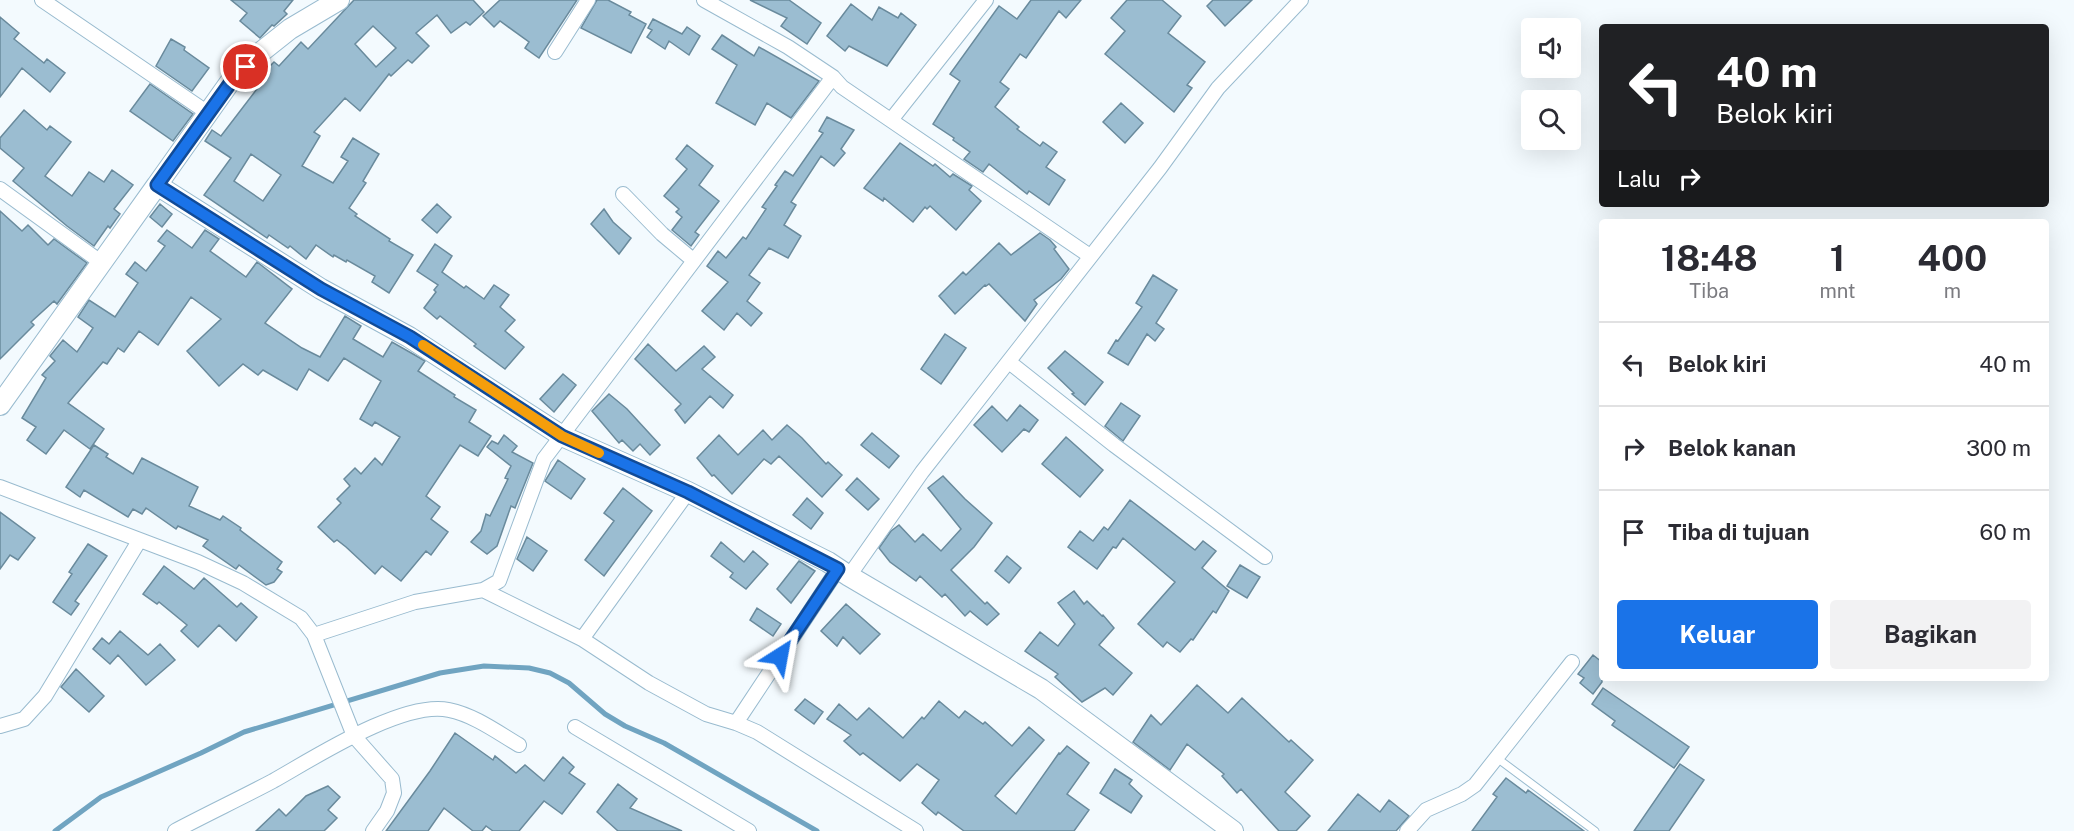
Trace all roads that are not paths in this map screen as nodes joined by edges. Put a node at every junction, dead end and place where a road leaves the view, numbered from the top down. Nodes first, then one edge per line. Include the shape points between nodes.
1 (42, 0) edge
2 (339, 0) edge
3 (588, 0) edge
4 (704, 0) edge
5 (987, 0) edge
6 (1301, 0) edge
7 (555, 52) dead end
8 (833, 77) junction
9 (208, 113) junction
10 (891, 120) junction
11 (157, 185) junction
12 (0, 189) edge
13 (623, 194) dead end
14 (1090, 256) junction
15 (693, 260) junction
16 (102, 263) junction
17 (1010, 362) junction
18 (0, 405) edge
19 (562, 436) junction
20 (0, 487) edge
21 (688, 492) junction
22 (139, 541) junction
23 (1265, 557) dead end
24 (843, 573) junction
25 (483, 590) junction
26 (314, 635) junction
27 (582, 639) junction
28 (1572, 662) dead end
29 (736, 723) junction
30 (0, 726) edge
31 (575, 727) dead end
32 (354, 736) junction
33 (519, 745) dead end
34 (1497, 758) junction
35 (175, 831) edge
36 (373, 831) edge
37 (749, 831) edge
38 (916, 831) edge
39 (1233, 831) edge
40 (1407, 831) edge
41 (1595, 831) edge

1 - 9 street
2 - 9 main road via 290,28 261,52
3 - 7 street
4 - 8 street
5 - 10 street
6 - 14 street via 1218,88
8 - 10 street
8 - 15 street
9 - 11 main road
10 - 14 street
11 - 16 main road
11 - 19 main road via 321,289 410,337
12 - 16 street
13 - 15 street
14 - 17 street
15 - 19 street
16 - 18 main road
17 - 23 street
17 - 24 street
19 - 21 main road
19 - 25 street via 544,459 499,581
20 - 22 street
21 - 24 main road
21 - 27 street
22 - 26 street via 243,583 301,618
22 - 30 street via 45,696 24,719
24 - 29 street
24 - 39 main road via 1041,689
25 - 26 street via 415,602
25 - 27 street
26 - 32 street
27 - 29 street via 649,683 706,714
28 - 34 street
29 - 38 street via 757,732
31 - 37 street
32 - 33 street via 393,718 432,709 475,719
32 - 35 street
32 - 36 street via 392,779 394,793
34 - 40 street via 1475,785 1426,810
34 - 41 lane

